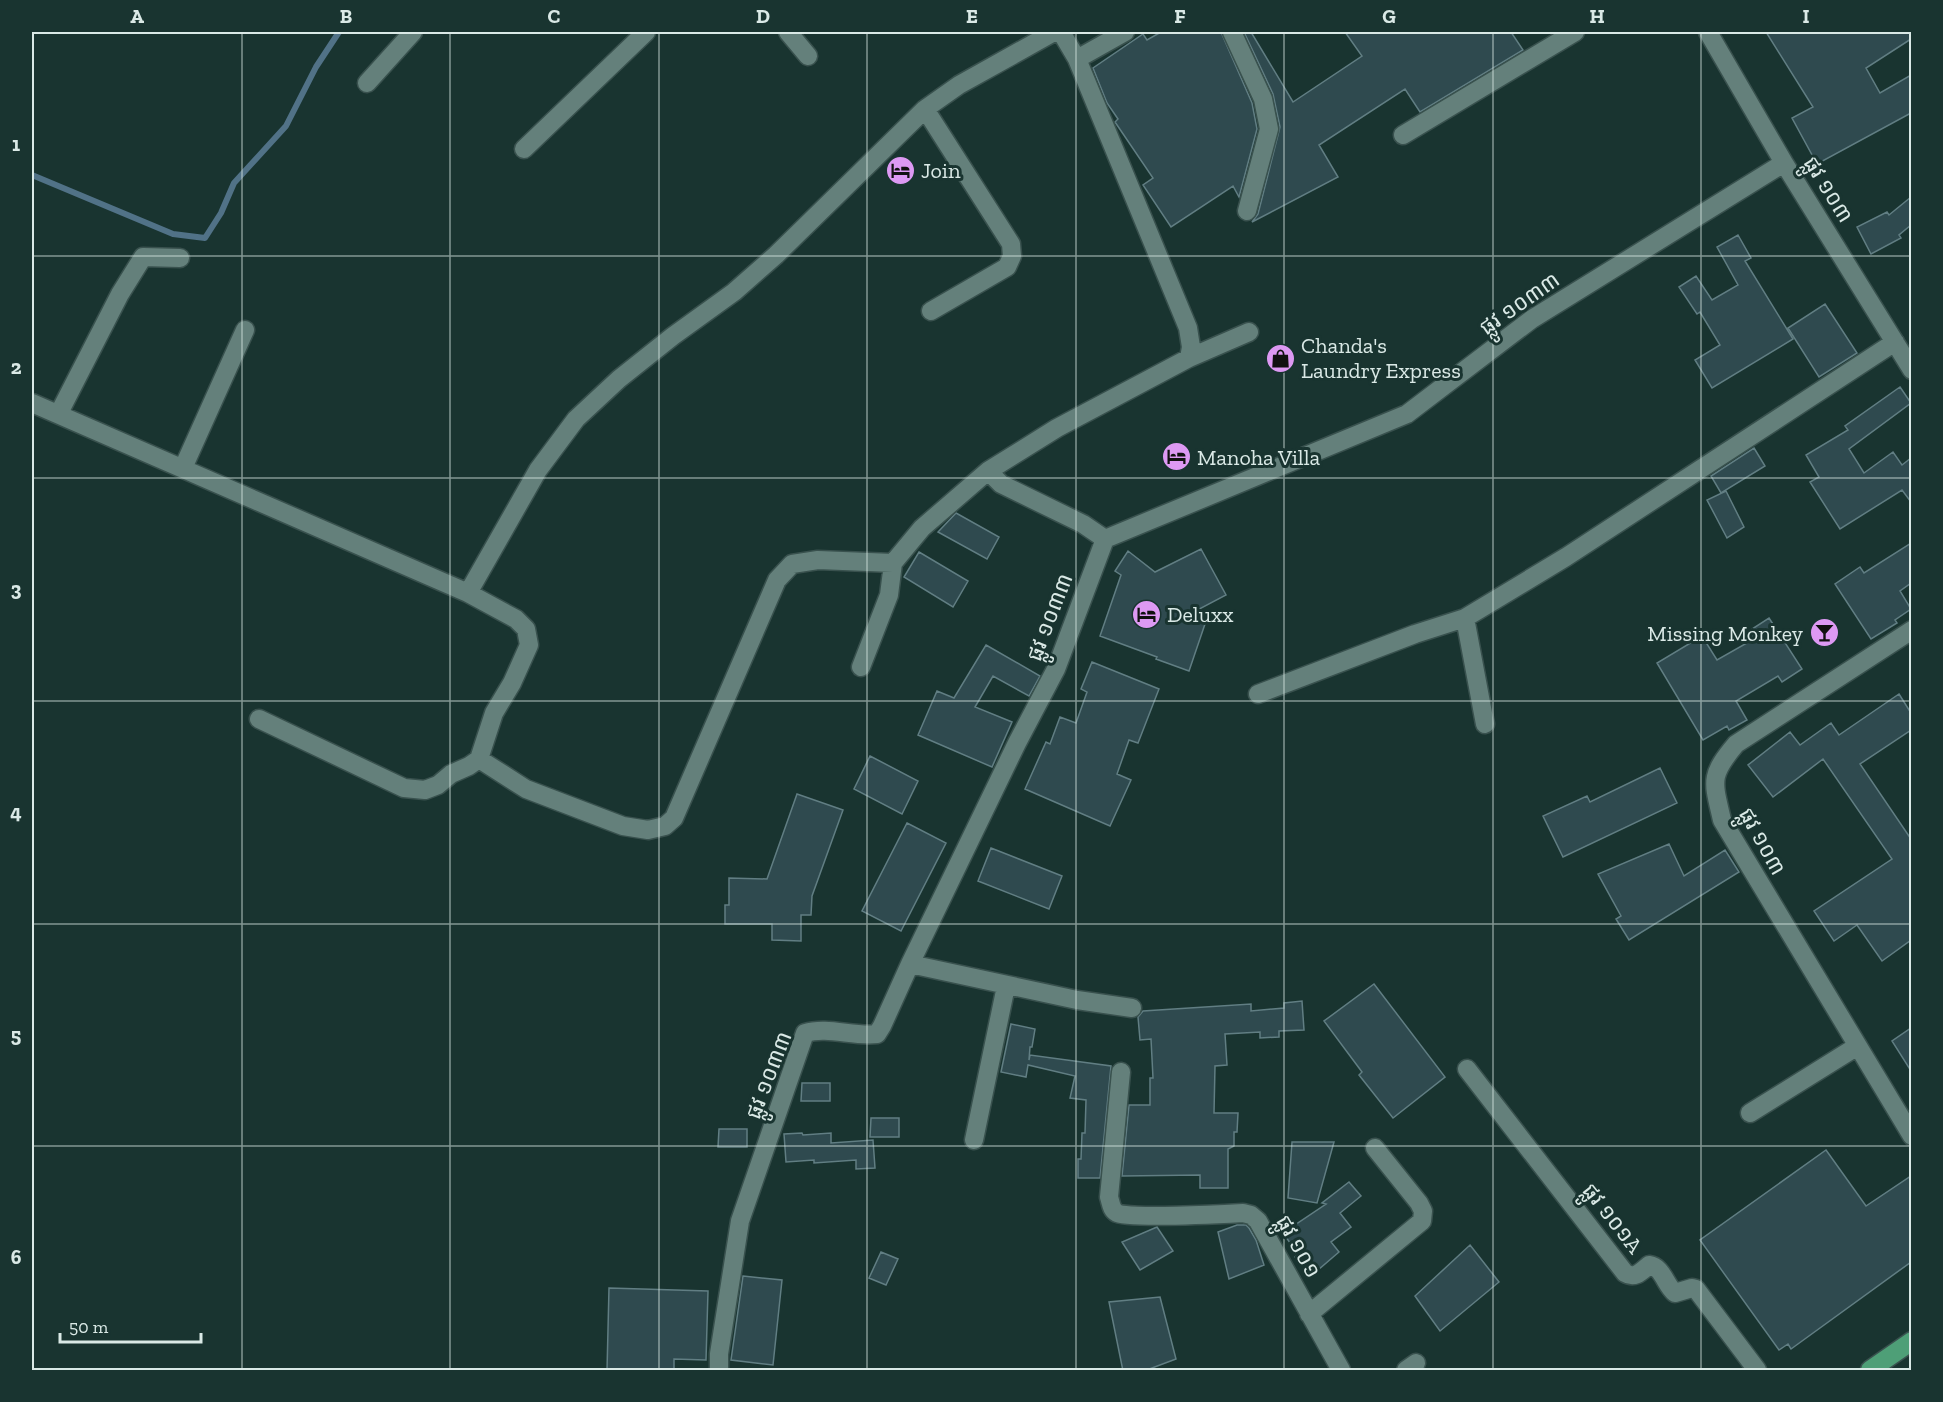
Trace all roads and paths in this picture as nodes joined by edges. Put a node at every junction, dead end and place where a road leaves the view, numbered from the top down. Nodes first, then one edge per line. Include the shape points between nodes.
1 (413, 32) edge
2 (646, 32) edge
3 (788, 32) edge
4 (1054, 32) edge
5 (1061, 32) edge
6 (1125, 32) edge
7 (1232, 32) edge
8 (1575, 32) edge
9 (1707, 32) edge
10 (808, 56) dead end
11 (1077, 59) junction
12 (367, 84) dead end
13 (925, 110) junction
14 (1403, 135) dead end
15 (524, 149) dead end
16 (1784, 163) junction
17 (1248, 211) dead end
18 (180, 258) dead end
19 (931, 311) dead end
20 (245, 330) dead end
21 (1249, 332) dead end
22 (1895, 342) junction
23 (1189, 358) junction
24 (1911, 370) edge
25 (32, 403) edge
26 (59, 413) junction
27 (183, 468) junction
28 (988, 471) junction
29 (1105, 539) junction
30 (893, 563) junction
31 (468, 593) junction
32 (1465, 618) junction
33 (1911, 630) edge
34 (861, 667) dead end
35 (1258, 694) dead end
36 (259, 719) dead end
37 (1485, 724) dead end
38 (479, 759) junction
39 (909, 964) junction
40 (1006, 986) junction
41 (1132, 1008) dead end
42 (1856, 1047) junction
43 (1467, 1069) dead end
44 (1121, 1072) dead end
45 (1750, 1113) dead end
46 (1911, 1136) edge
47 (974, 1140) dead end
48 (1375, 1148) dead end
49 (1309, 1314) junction
50 (1911, 1341) edge
51 (720, 1371) edge
52 (1341, 1371) edge
53 (1757, 1371) edge
54 (1870, 1371) edge

1 - 12 street
2 - 15 street
3 - 10 street
4 - 13 street via 959,85
5 - 11 street
6 - 11 street
7 - 17 street via 1263,99 1269,129
8 - 14 street
9 - 16 street, ផ្លូវ ១០៣
11 - 23 street via 1188,328
13 - 19 street via 1011,244 1012,256 1007,267
13 - 31 street via 776,255 734,292 619,379 576,420 537,470
16 - 22 street, ផ្លូវ ១០៣
16 - 29 street, ផ្លូវ ១០៣៣ via 1532,319 1407,414
18 - 26 street via 143,257
20 - 27 street
21 - 23 street
22 - 24 street, ផ្លូវ ១០៣
22 - 32 street via 1566,557
23 - 28 street via 1058,428
25 - 26 street
26 - 27 street
27 - 31 street
28 - 29 street via 1001,484
28 - 30 street via 922,528
29 - 39 street, ផ្លូវ ១០៣៣ via 1056,669
30 - 34 street via 889,595
30 - 38 street via 818,560 792,564 777,580 674,818 665,826 648,830 623,826 526,789
31 - 38 street via 516,619 526,629 529,645 494,713
32 - 35 street
32 - 37 street
33 - 42 street, ផ្លូវ ១០៣ via 1736,744 1720,762 1714,784 1722,820
36 - 38 street via 404,788 425,790 438,785
39 - 40 street
39 - 51 street, ផ្លូវ ១០៣៣ via 877,1034 814,1030 805,1033 740,1221
40 - 41 street
40 - 47 street
42 - 45 street
42 - 46 street, ផ្លូវ ១០៣
43 - 53 street, ផ្លូវ ១០១A via 1625,1273 1636,1275 1654,1265 1675,1293 1696,1289
44 - 49 street, ផ្លូវ ១០១ via 1109,1197 1113,1209 1118,1215 1137,1216 1251,1215 1258,1221
48 - 49 street via 1419,1203 1422,1221
49 - 52 street, ផ្លូវ ១០១
50 - 54 main road

